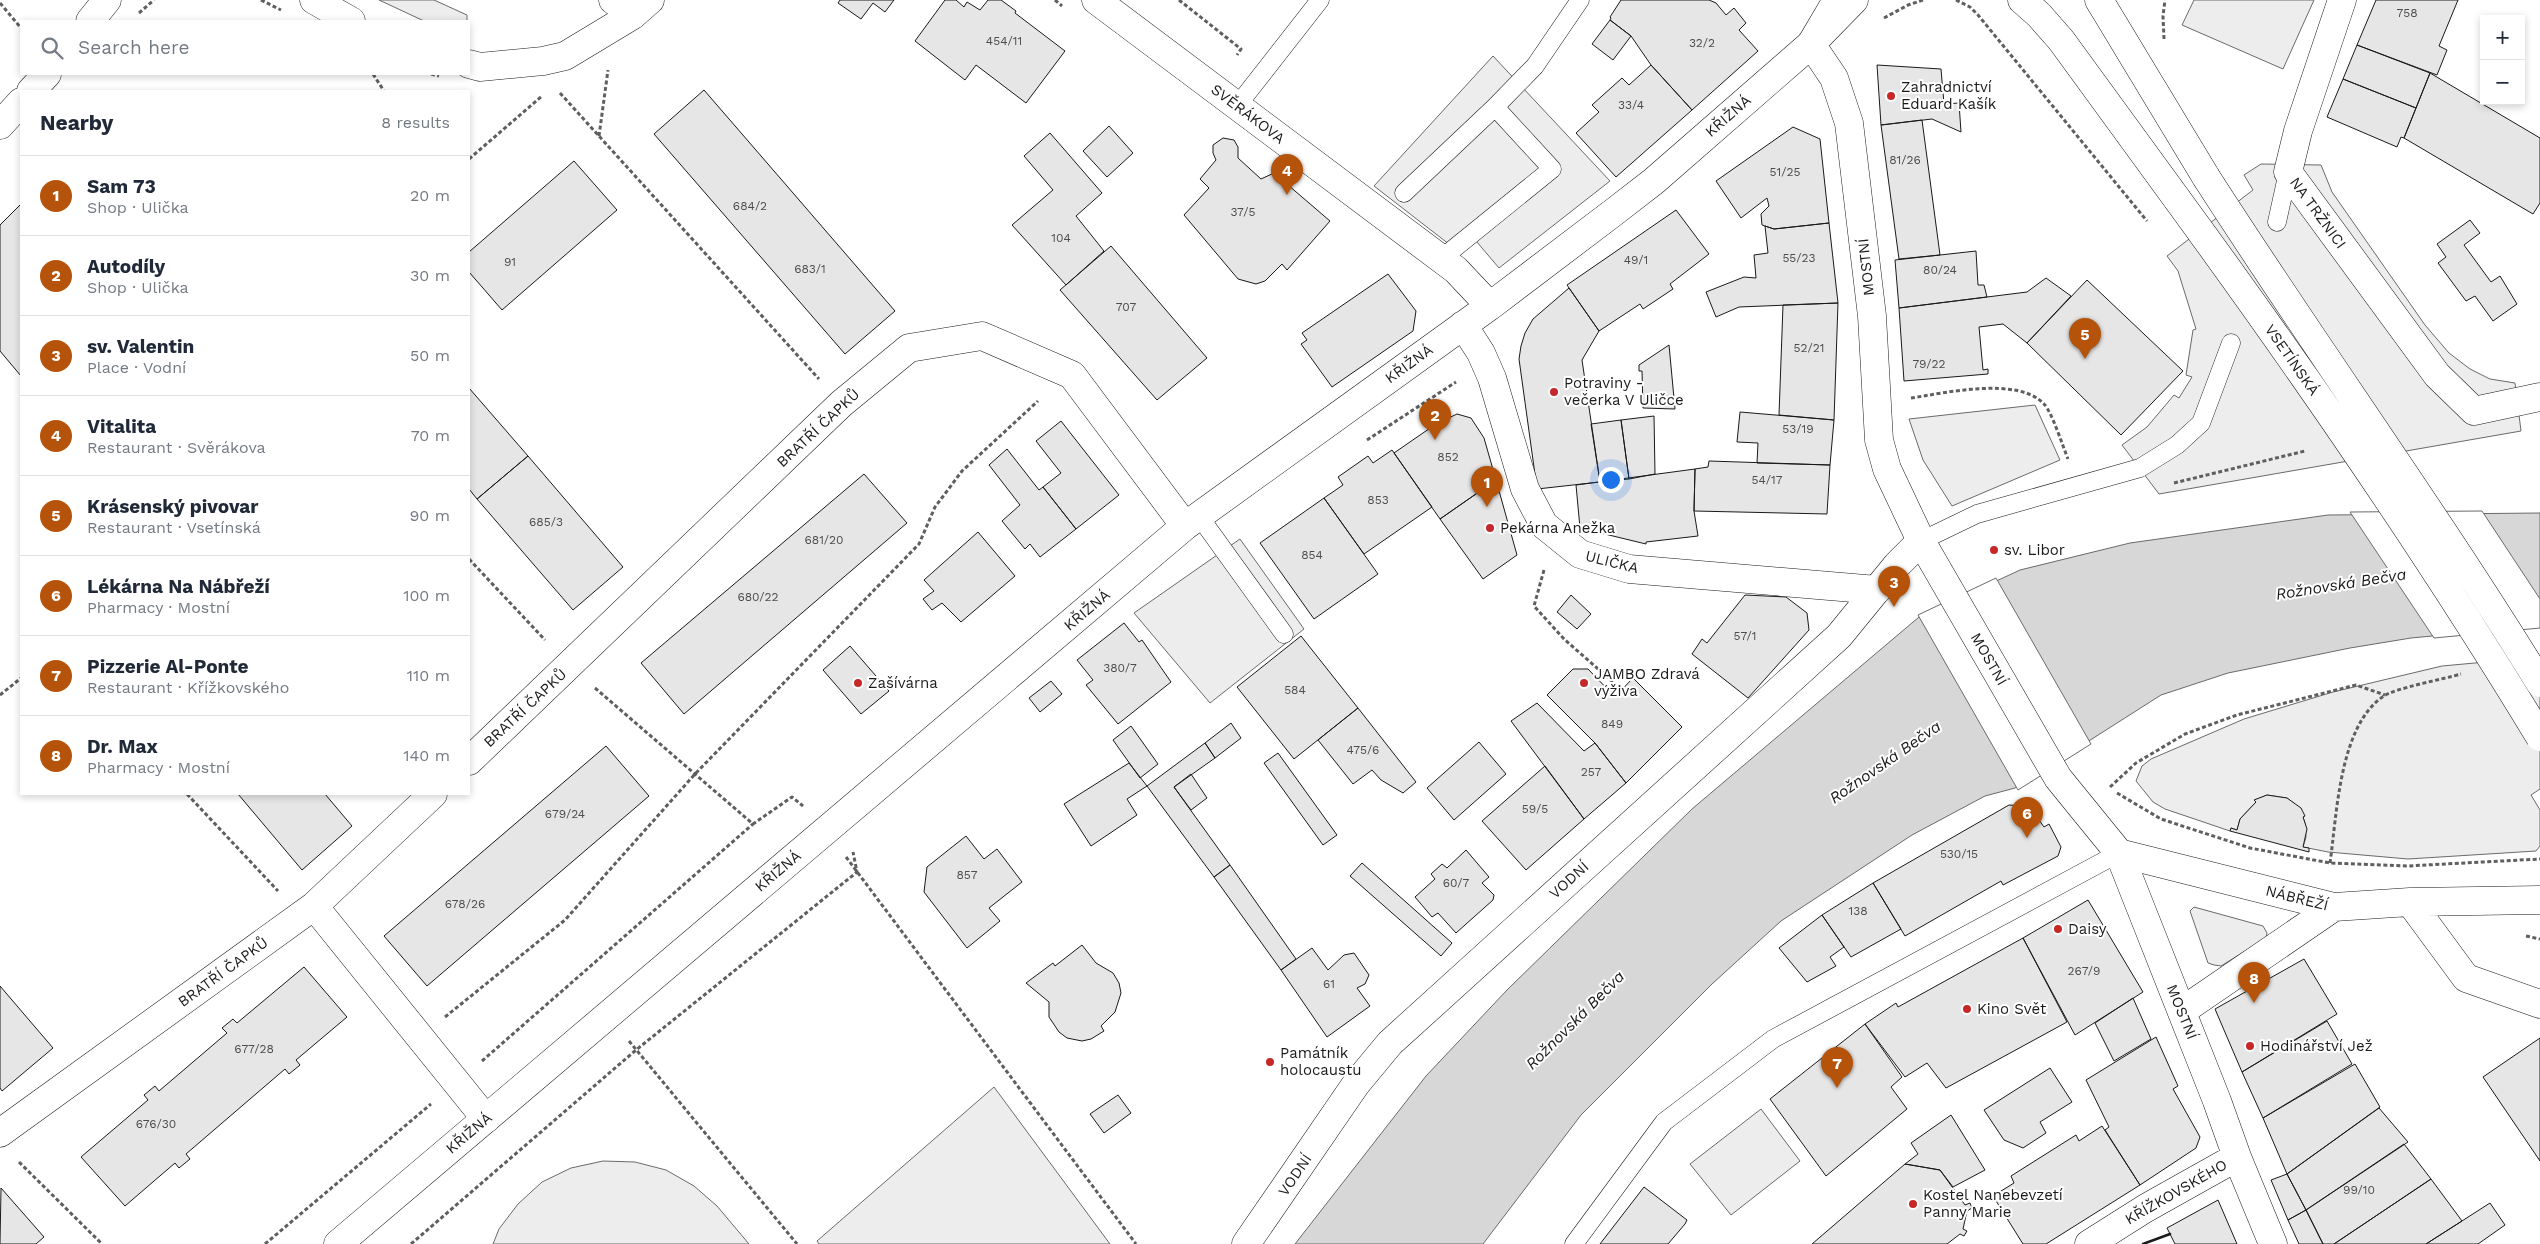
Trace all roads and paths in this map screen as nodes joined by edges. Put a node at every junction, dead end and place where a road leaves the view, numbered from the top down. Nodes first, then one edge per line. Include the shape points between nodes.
1 (107, 0) edge
2 (154, 0) edge
3 (314, 0) edge
4 (1096, 0) edge
5 (1179, 0) edge
6 (1320, 0) edge
7 (1580, 0) edge
8 (1837, 0) edge
9 (1854, 0) edge
10 (1923, 0) edge
11 (1956, 0) edge
12 (2022, 0) edge
13 (2100, 0) edge
14 (2342, 0) edge
15 (0, 3) edge
16 (632, 5) edge
17 (138, 14) dead end
18 (91, 20) edge
19 (349, 20) edge
20 (1880, 21) dead end
21 (20, 27) edge
22 (1811, 44) junction
23 (544, 62) junction
24 (470, 64) edge
25 (608, 67) dead end
26 (46, 75) edge
27 (374, 75) edge
28 (1212, 87) junction
29 (556, 88) junction
30 (32, 90) edge
31 (383, 90) edge
32 (20, 103) edge
33 (1237, 106) junction
34 (1495, 107) junction
35 (0, 125) edge
36 (599, 136) junction
37 (470, 158) edge
38 (2288, 172) junction
39 (1404, 193) dead end
40 (2146, 221) dead end
41 (2277, 222) dead end
42 (1441, 259) junction
43 (1490, 306) junction
44 (1463, 325) junction
45 (2231, 343) dead end
46 (1492, 378) junction
47 (2540, 397) edge
48 (1904, 398) dead end
49 (1038, 401) dead end
50 (841, 404) junction
51 (1366, 440) dead end
52 (2080, 485) junction
53 (1192, 521) junction
54 (1554, 533) junction
55 (1921, 541) junction
56 (470, 560) edge
57 (1877, 590) junction
58 (1284, 634) dead end
59 (570, 666) junction
60 (2462, 674) dead end
61 (20, 679) edge
62 (2540, 683) edge
63 (1622, 690) dead end
64 (0, 695) edge
65 (2385, 695) junction
66 (2540, 737) edge
67 (470, 760) edge
68 (695, 774) junction
69 (2109, 787) dead end
70 (188, 795) edge
71 (433, 795) edge
72 (2131, 804) dead end
73 (753, 824) junction
74 (827, 830) junction
75 (853, 843) dead end
76 (2119, 853) junction
77 (2540, 859) edge
78 (2330, 863) junction
79 (857, 872) junction
80 (2540, 900) edge
81 (2410, 902) junction
82 (2334, 907) junction
83 (307, 911) junction
84 (2522, 936) dead end
85 (2540, 939) edge
86 (2540, 1004) edge
87 (2182, 1011) junction
88 (608, 1016) junction
89 (437, 1023) dead end
90 (636, 1050) junction
91 (457, 1082) junction
92 (486, 1118) junction
93 (0, 1133) edge
94 (14, 1157) dead end
95 (2236, 1157) junction
96 (102, 1244) edge
97 (266, 1244) edge
98 (338, 1244) edge
99 (410, 1244) edge
100 (797, 1244) edge
101 (1136, 1244) edge
102 (1246, 1244) edge
103 (1574, 1244) edge
104 (2090, 1244) edge
105 (2273, 1244) edge

1 - 18 street
2 - 17 path
3 - 19 street
4 - 28 street, SVĚRÁKOVA
5 - 28 path via 1241,49
6 - 33 lane
7 - 34 lane via 1535,66
8 - 22 street
9 - 22 street, KŘIŽNÁ
10 - 20 path via 1894,11
11 - 40 path via 1978,15
12 - 66 street, VSETÍNSKÁ, bridge via 2061,40 2378,482
13 - 62 street, VSETÍNSKÁ, bridge via 2206,177 2449,539
14 - 38 street, NA TRŽNICI via 2298,131
15 - 21 path
16 - 23 street via 565,56
22 - 43 street, KŘIŽNÁ via 1654,180
22 - 55 street, MOSTNÍ via 1834,78 1849,123 1872,316 1879,440 1892,481
23 - 24 street
23 - 29 path
25 - 36 path
26 - 30 street
27 - 31 path
28 - 33 street, SVĚRÁKOVA
29 - 36 path
29 - 37 path via 541,97
32 - 35 street
33 - 42 street, SVĚRÁKOVA
34 - 39 lane
34 - 42 lane via 1552,170
36 - 50 path
38 - 41 lane
38 - 47 street, NA TRŽNICI via 2437,375 2474,411
42 - 43 street, SVĚRÁKOVA via 1468,281
43 - 44 street, KŘIŽNÁ
44 - 46 street, ULIČKA
44 - 53 street, KŘIŽNÁ
45 - 52 lane via 2201,423 2177,445 2140,468
46 - 51 path via 1457,382
46 - 54 street, ULIČKA via 1525,489 1544,525
48 - 52 path via 1970,390 2028,392 2044,404
49 - 68 path via 962,470 935,508 919,544
50 - 53 street, BRATŘÍ ČAPKŮ via 909,348 982,336 1072,375
50 - 59 street, BRATŘÍ ČAPKŮ
52 - 55 lane via 1977,514
53 - 58 lane
53 - 74 street, KŘIŽNÁ
54 - 57 street, ULIČKA via 1580,554 1630,568
54 - 63 path via 1534,606 1564,639
55 - 57 street, VODNÍ
55 - 76 street, MOSTNÍ via 2058,778
56 - 59 path
57 - 102 street, VODNÍ via 1839,636 1390,1043 1356,1084
59 - 67 street, BRATŘÍ ČAPKŮ
59 - 68 path
60 - 65 path
61 - 64 path
65 - 69 path via 2356,685 2237,715 2177,739 2136,762
65 - 78 path via 2358,723 2347,752
68 - 73 path
68 - 89 path via 565,920
70 - 83 path
71 - 83 street, BRATŘÍ ČAPKŮ
72 - 78 path via 2161,819 2250,848
73 - 74 path via 792,797
73 - 91 path
74 - 79 path
74 - 88 street, KŘIŽNÁ
75 - 79 path
76 - 82 street, NÁBŘEŽÍ
76 - 87 street, MOSTNÍ
76 - 103 lane via 1773,1039 1664,1122
77 - 78 path via 2407,866
79 - 90 path
79 - 101 path
80 - 81 street, NÁBŘEŽÍ
81 - 82 street, NÁBŘEŽÍ
81 - 86 street via 2466,978
82 - 87 street
83 - 91 street
83 - 93 street, BRATŘÍ ČAPKŮ
84 - 85 path
87 - 95 street, MOSTNÍ
88 - 90 path
88 - 92 street, KŘIŽNÁ
90 - 99 path
90 - 100 path
91 - 92 street
91 - 97 path
92 - 98 street, KŘIŽNÁ
94 - 96 path
95 - 104 street, KŘÍŽKOVSKÉHO
95 - 105 street, MOSTNÍ

